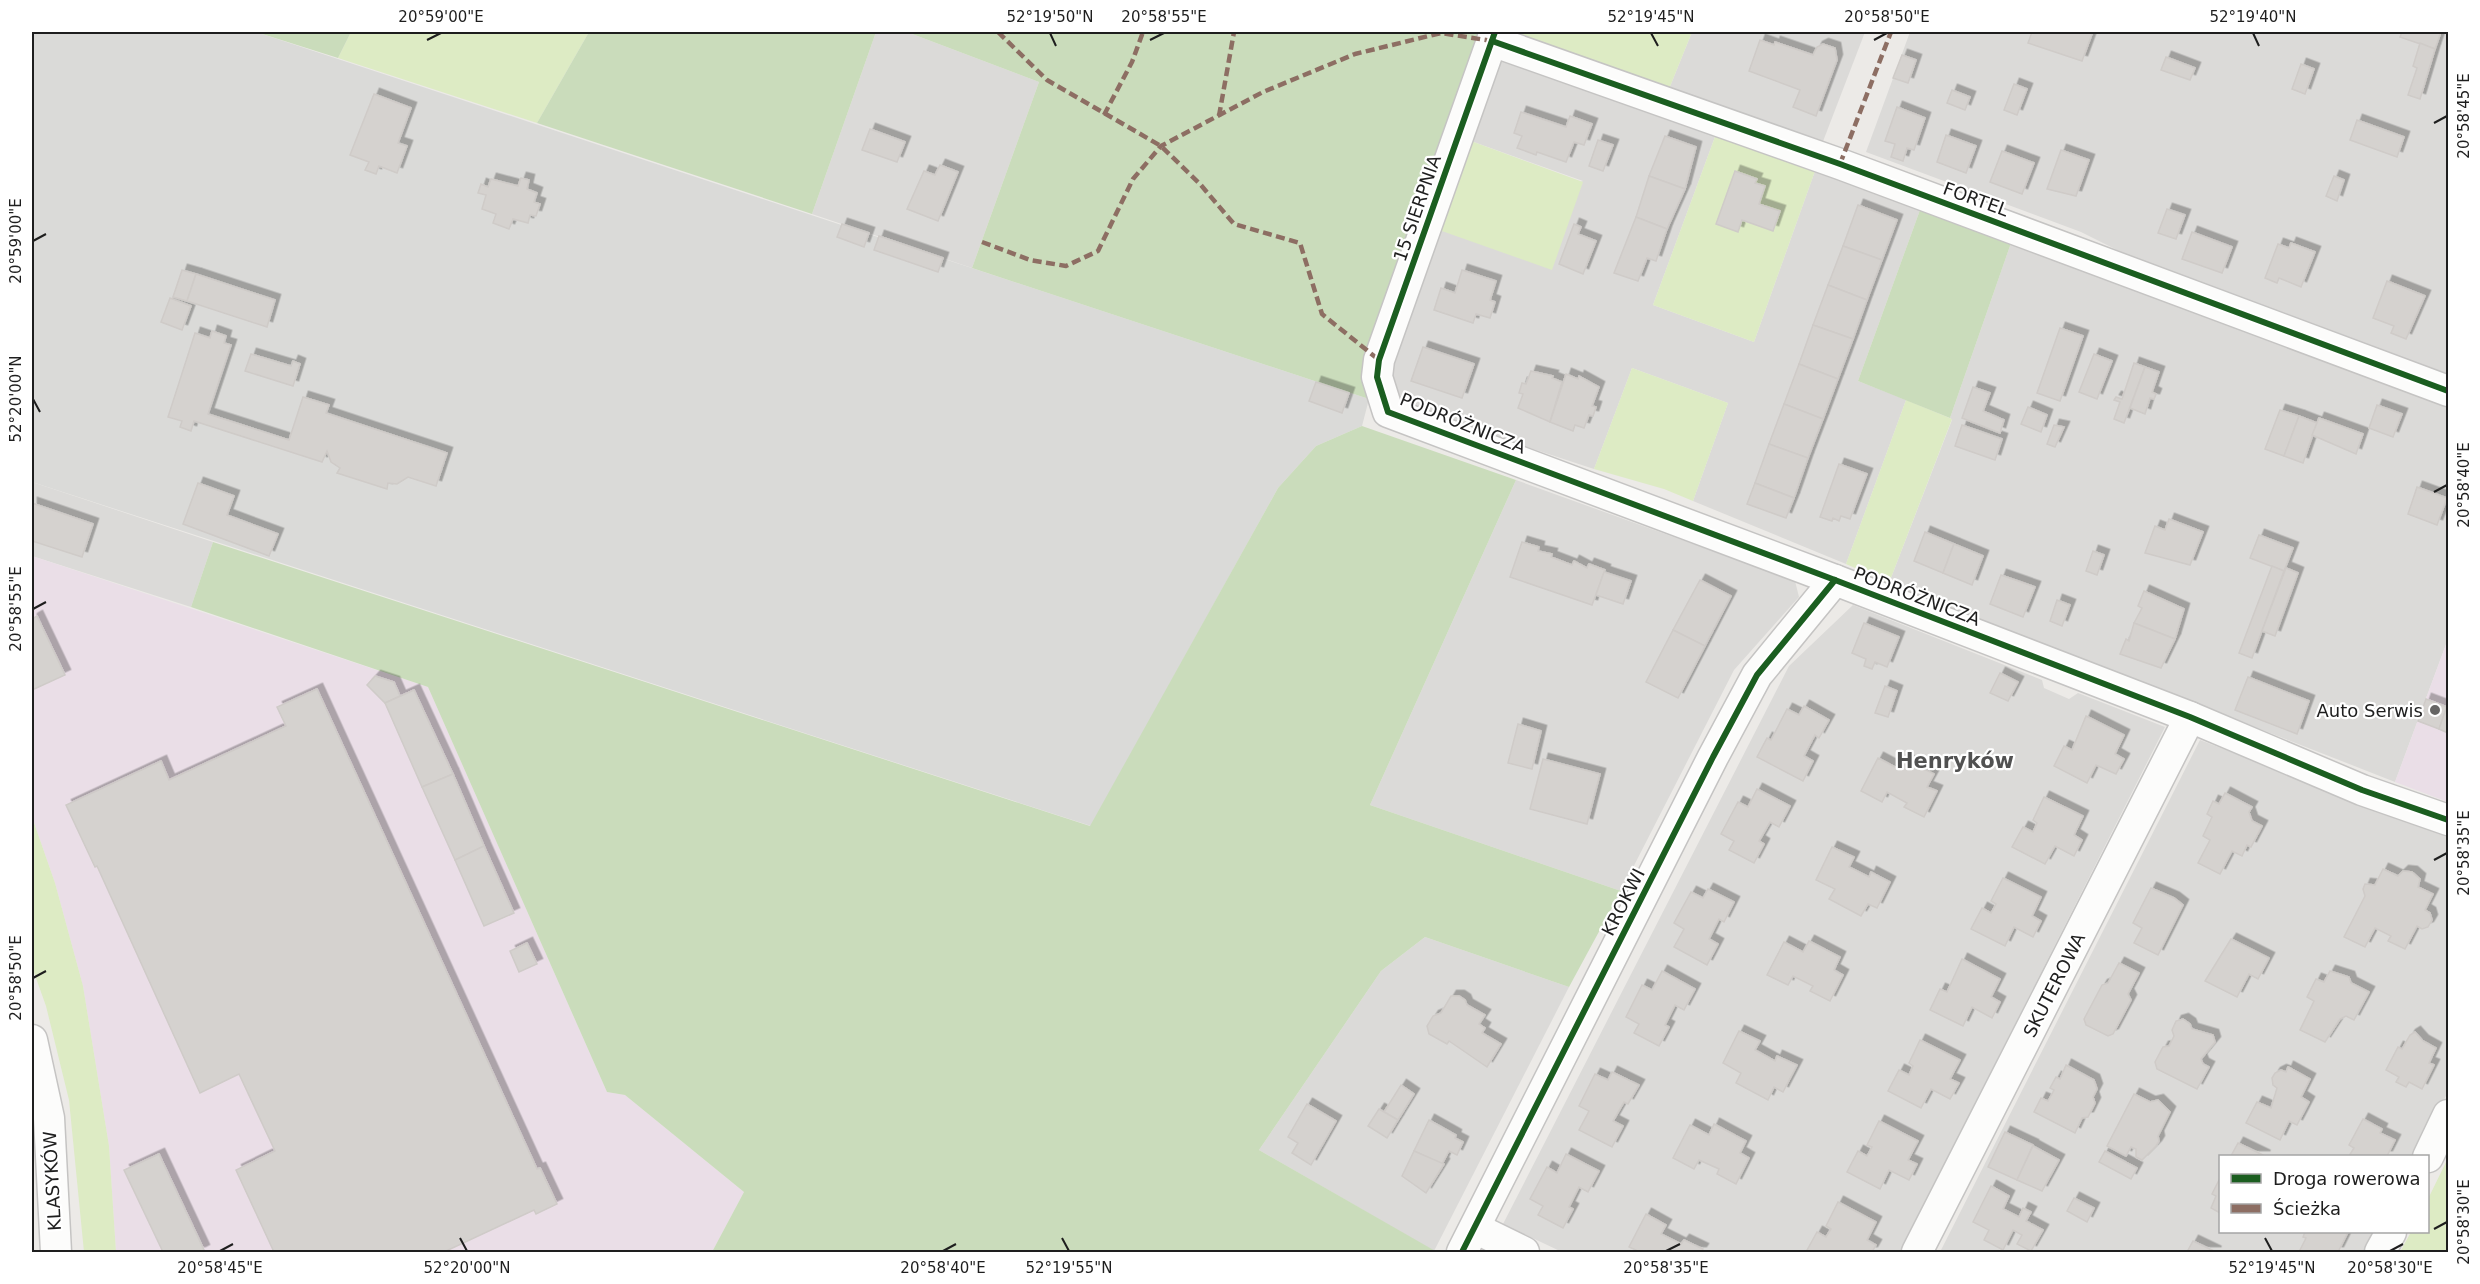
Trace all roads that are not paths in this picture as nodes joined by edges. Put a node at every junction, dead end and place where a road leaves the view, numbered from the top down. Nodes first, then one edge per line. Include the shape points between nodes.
1 (1494, 36) edge
2 (2448, 391) edge
3 (1381, 396) joint
4 (1835, 580) junction
5 (2190, 717) junction
6 (2448, 820) edge
7 (32, 1040) edge
8 (2448, 1115) edge
9 (2428, 1155) edge
10 (2390, 1233) edge
11 (1468, 1240) edge
12 (56, 1252) edge
13 (1524, 1252) edge
14 (1917, 1252) edge
15 (2380, 1252) edge

1 - 2 street, FORTEL
1 - 3 street, 15 SIERPNIA via 1379,360
3 - 4 street, PODRÓŻNICZA via 1388,412 1397,416
4 - 5 street, PODRÓŻNICZA
4 - 11 street, KROKWI via 1757,675
5 - 6 street, PODRÓŻNICZA via 2362,790
5 - 14 street, SKUTEROWA
7 - 12 street, KLASYKÓW via 49,1118
8 - 9 street
10 - 15 street
11 - 13 street

